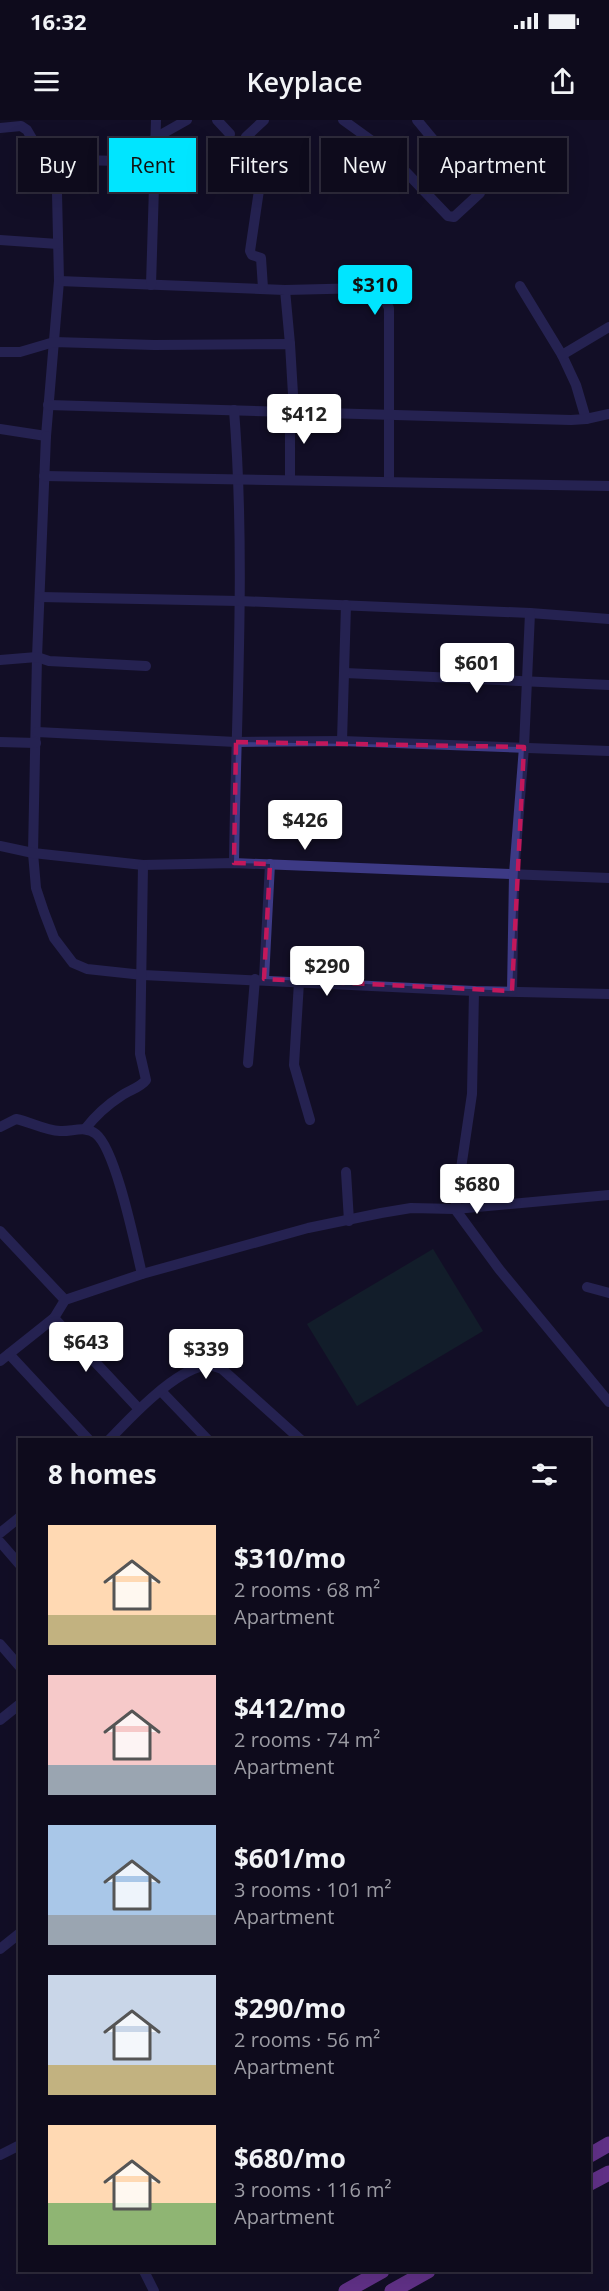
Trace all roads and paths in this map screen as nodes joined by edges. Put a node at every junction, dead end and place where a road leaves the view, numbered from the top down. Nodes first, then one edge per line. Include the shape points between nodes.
1 (156, 120) edge
2 (187, 120) edge
3 (217, 120) edge
4 (264, 120) edge
5 (343, 120) edge
6 (417, 120) edge
7 (21, 123) edge
8 (0, 128) edge
9 (230, 135) dead end
10 (32, 138) edge
11 (155, 138) joint
12 (56, 192) edge
13 (155, 192) edge
14 (0, 240) edge
15 (58, 244) junction
16 (58, 281) junction
17 (151, 285) junction
18 (520, 286) dead end
19 (263, 288) junction
20 (285, 290) junction
21 (609, 327) edge
22 (54, 342) junction
23 (290, 344) junction
24 (0, 352) edge
25 (562, 355) junction
26 (48, 405) junction
27 (234, 410) junction
28 (292, 411) junction
29 (609, 414) edge
30 (388, 415) junction
31 (586, 419) junction
32 (0, 429) edge
33 (46, 436) junction
34 (44, 476) junction
35 (239, 478) junction
36 (290, 479) junction
37 (389, 481) junction
38 (609, 486) edge
39 (40, 597) junction
40 (240, 601) junction
41 (346, 605) junction
42 (530, 613) junction
43 (609, 619) edge
44 (37, 657) junction
45 (0, 660) edge
46 (146, 666) dead end
47 (345, 673) junction
48 (528, 682) junction
49 (609, 685) edge
50 (36, 737) junction
51 (342, 741) junction
52 (0, 742) edge
53 (236, 742) junction
54 (524, 747) junction
55 (609, 751) edge
56 (0, 846) edge
57 (33, 853) junction
58 (234, 863) junction
59 (270, 864) junction
60 (143, 865) junction
61 (514, 874) junction
62 (609, 878) edge
63 (142, 975) junction
64 (259, 979) junction
65 (299, 982) junction
66 (474, 991) junction
67 (512, 991) junction
68 (609, 994) edge
69 (248, 1063) dead end
70 (310, 1120) dead end
71 (0, 1127) edge
72 (85, 1129) junction
73 (346, 1172) dead end
74 (609, 1195) edge
75 (455, 1209) junction
76 (349, 1221) junction
77 (0, 1230) edge
78 (142, 1274) junction
79 (586, 1287) dead end
80 (609, 1293) edge
81 (65, 1300) junction
82 (54, 1318) junction
83 (4, 1358) edge
84 (161, 1391) junction
85 (607, 1395) edge
86 (139, 1409) junction
87 (288, 1427) junction
88 (87, 1438) edge
89 (111, 1438) edge
90 (200, 1438) edge
91 (285, 1438) edge
92 (299, 1438) edge
93 (18, 1519) edge
94 (0, 1533) edge
95 (0, 1542) edge
96 (18, 1563) edge
97 (0, 1644) edge
98 (18, 1665) edge
99 (18, 1706) edge
100 (0, 1720) edge
101 (18, 1935) edge
102 (0, 1949) edge
103 (609, 2144) edge
104 (18, 2146) edge
105 (591, 2154) edge
106 (0, 2156) edge
107 (609, 2173) edge
108 (591, 2182) edge
109 (144, 2272) edge
110 (380, 2272) edge
111 (426, 2272) edge
112 (154, 2291) edge
113 (346, 2291) edge
114 (392, 2291) edge

1 - 11 street
2 - 11 street
3 - 9 street
4 - 19 street via 246,137 263,163 250,251 261,258
5 - 6 street via 386,151 448,216 454,217 480,193 479,184 446,155
7 - 8 street
7 - 10 street
12 - 15 street
13 - 17 street
14 - 15 street
15 - 16 street
16 - 17 street
16 - 22 street
17 - 19 street
18 - 25 street
19 - 20 street
20 - 23 street
20 - 30 street via 367,288 382,295 389,308
21 - 25 street
22 - 23 street
22 - 24 street via 20,352
22 - 26 street
23 - 28 street
25 - 31 street
26 - 27 street
26 - 33 street
27 - 28 street
27 - 35 street
28 - 30 street
28 - 36 street
29 - 31 street
30 - 31 street
30 - 37 street
32 - 33 street
33 - 34 street
34 - 35 street
34 - 39 street
35 - 36 street
35 - 40 street
36 - 37 street
37 - 38 street
39 - 40 street
39 - 44 street
40 - 41 street
40 - 53 street
41 - 42 street
41 - 47 street
42 - 43 street
42 - 48 street
44 - 45 street
44 - 46 street via 49,662
44 - 50 street
47 - 48 street
47 - 51 street
48 - 49 street
48 - 54 street
50 - 52 street
50 - 53 street
50 - 57 street
51 - 53 street
51 - 54 street
53 - 58 street
54 - 55 street
54 - 61 street
56 - 57 street
57 - 60 street
57 - 63 street via 36,888 44,912 54,938 73,963 87,969
58 - 59 street
58 - 60 street
59 - 61 street
59 - 64 street
60 - 63 street
61 - 62 street
61 - 67 street
63 - 64 street
63 - 72 street via 140,1054 146,1080 100,1111
64 - 65 street
64 - 69 street
65 - 66 street
65 - 70 street via 294,1065
66 - 67 street
66 - 75 street via 472,1094
67 - 68 street
71 - 72 street via 16,1119 45,1130
72 - 78 street via 103,1142 114,1167
73 - 76 street
74 - 75 street
75 - 76 street via 411,1208
75 - 85 street via 499,1269
76 - 78 street via 308,1228
77 - 81 street
78 - 81 street
79 - 80 street
81 - 82 street
82 - 83 street
82 - 86 street
83 - 88 street
84 - 86 street
84 - 87 street via 195,1368 213,1365
84 - 90 street
86 - 89 street
87 - 91 street
87 - 92 street
93 - 94 street
95 - 96 street
97 - 98 street
99 - 100 street
101 - 102 street
103 - 105 main road
104 - 106 street
107 - 108 main road
109 - 112 street
110 - 113 main road
111 - 114 main road

